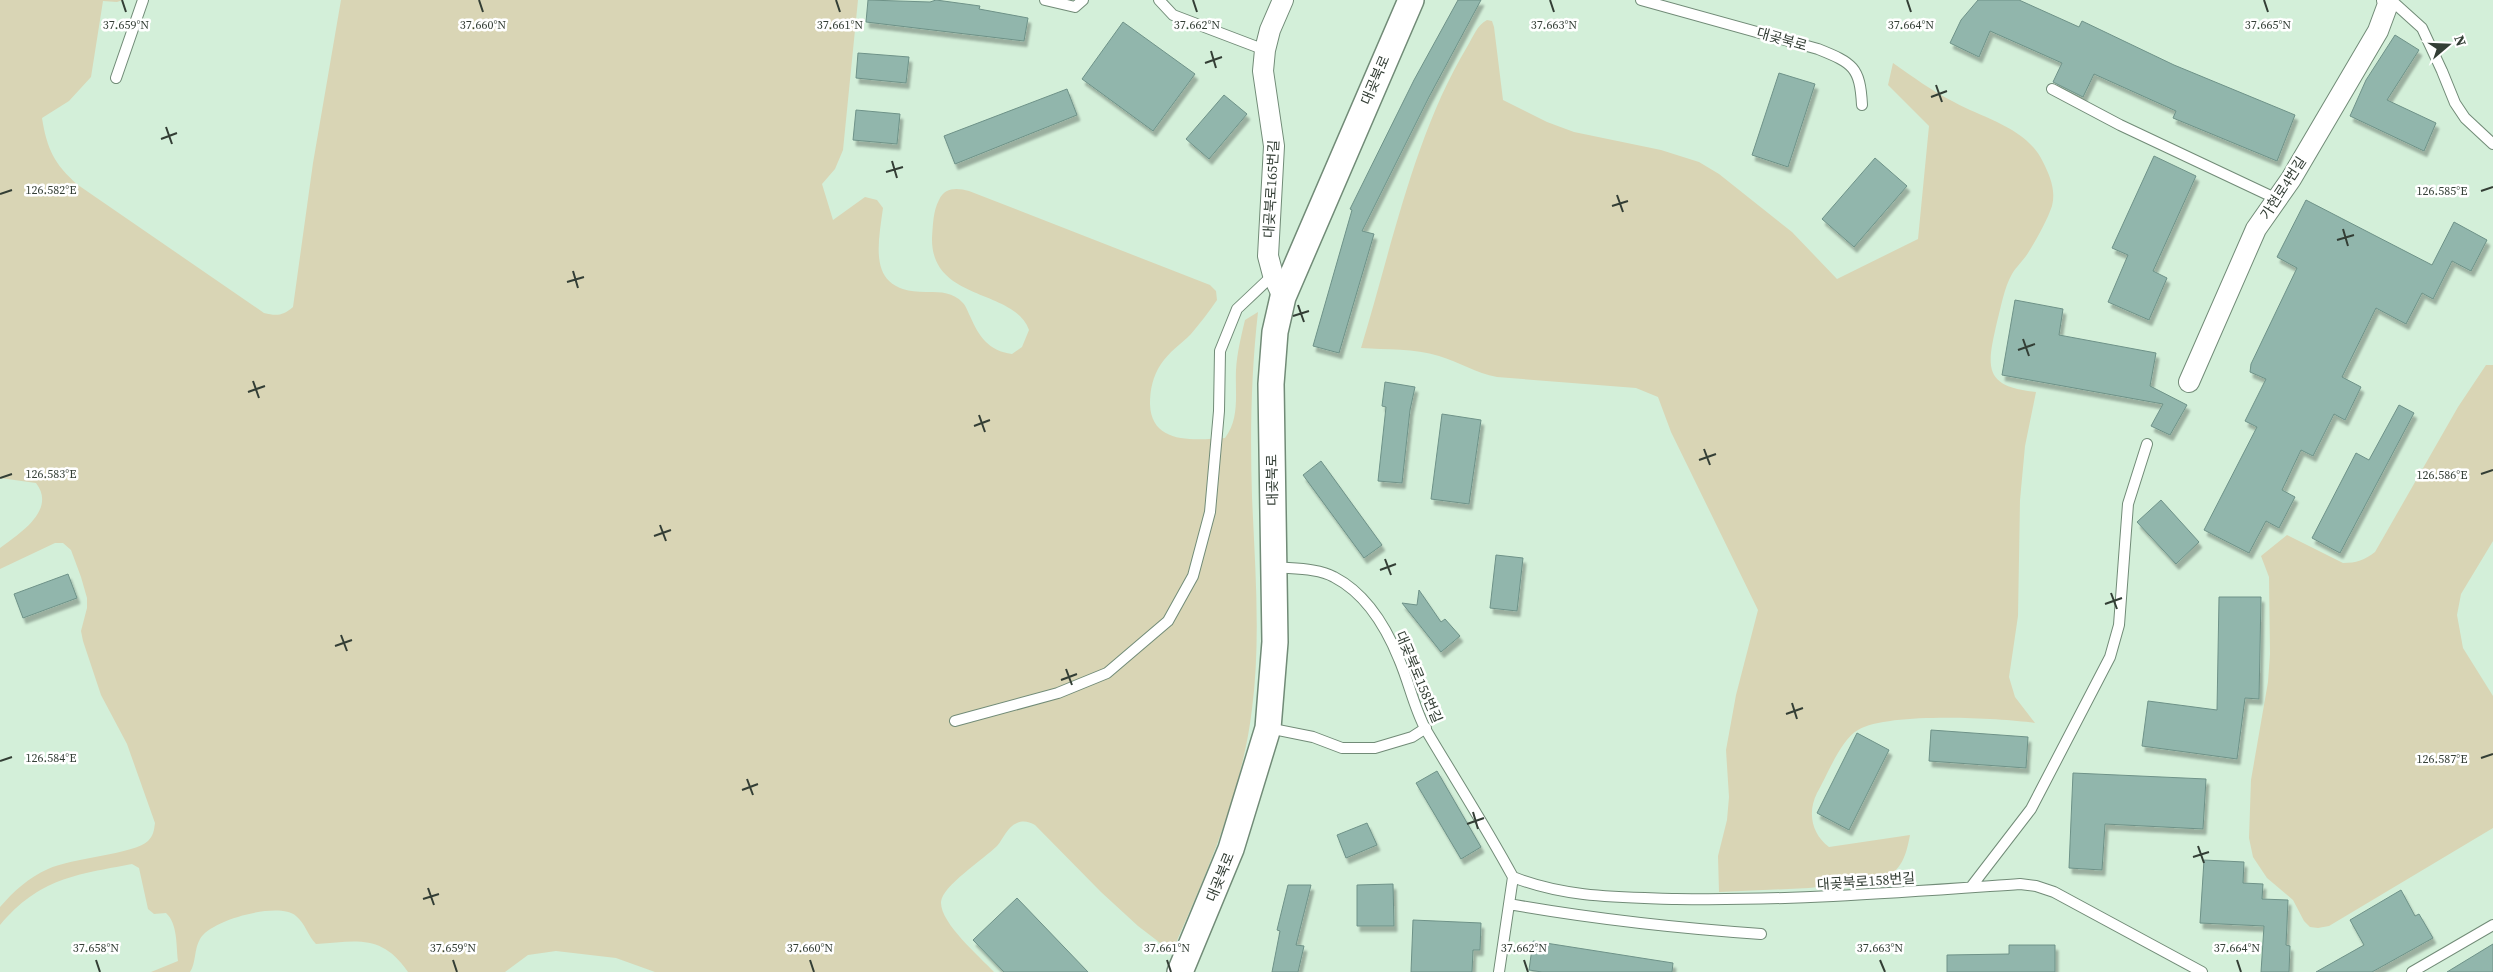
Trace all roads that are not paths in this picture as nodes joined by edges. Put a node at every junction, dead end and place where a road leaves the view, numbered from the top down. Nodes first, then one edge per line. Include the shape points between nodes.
1 (143, 0) edge
2 (1045, 0) edge
3 (1083, 0) edge
4 (1159, 0) edge
5 (1283, 0) edge
6 (1411, 0) edge
7 (1641, 0) edge
8 (2387, 0) edge
9 (2391, 0) edge
10 (1265, 50) junction
11 (116, 78) dead end
12 (2052, 89) dead end
13 (1862, 105) dead end
14 (2493, 144) edge
15 (2277, 199) junction
16 (1273, 274) junction
17 (1283, 297) junction
18 (2189, 382) dead end
19 (2147, 444) dead end
20 (1273, 567) junction
21 (955, 721) dead end
22 (1268, 728) junction
23 (1426, 728) junction
24 (1512, 878) junction
25 (1971, 887) junction
26 (1508, 904) junction
27 (2493, 925) edge
28 (1761, 934) dead end
29 (1180, 972) edge
30 (1499, 972) edge
31 (2202, 972) edge
32 (2412, 972) edge

1 - 11 lane
2 - 3 lane via 1076,7
4 - 10 lane via 1173,15
5 - 10 street, 대곶북로165번길
6 - 17 street, 대곶북로
7 - 13 lane, 대곶북로 via 1842,59 1855,68 1861,82
8 - 15 street, 가현로4번길 via 2378,31
9 - 14 lane via 2422,28 2455,103 2465,118
10 - 16 street, 대곶북로165번길 via 1263,70 1274,146 1268,233 1268,256
12 - 15 lane
15 - 18 street, 가현로4번길 via 2256,229
16 - 17 street, 대곶북로165번길
16 - 21 lane via 1237,309 1220,351 1219,411 1210,512 1193,576 1168,621 1107,674 1058,693
17 - 20 street, 대곶북로 via 1275,332 1271,384
19 - 25 lane via 2128,504 2119,625 2110,657 2031,809
20 - 22 street, 대곶북로 via 1275,642
20 - 23 lane, 대곶북로158번길 via 1333,576 1354,591 1371,609 1399,658
22 - 23 lane via 1313,737 1342,748 1375,748 1412,737
22 - 29 street, 대곶북로 via 1231,849
23 - 24 lane, 대곶북로158번길
24 - 25 lane, 대곶북로158번길 via 1541,888 1581,895 1735,900 1864,896
24 - 26 lane
25 - 31 lane, 대곶북로158번길 via 2020,884 2054,892
26 - 28 lane via 1588,918
26 - 30 lane
27 - 32 lane

